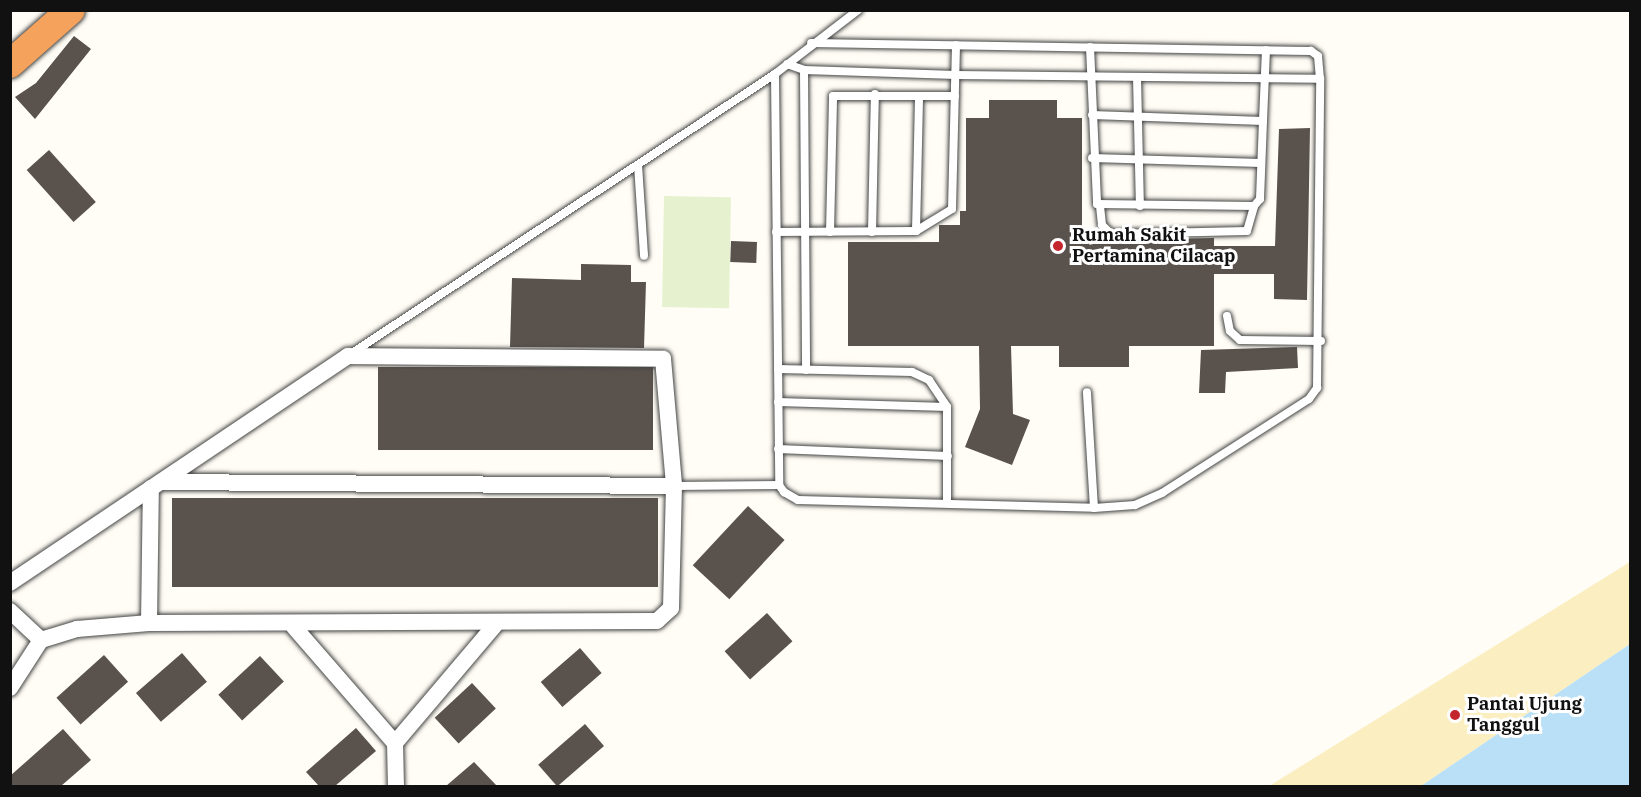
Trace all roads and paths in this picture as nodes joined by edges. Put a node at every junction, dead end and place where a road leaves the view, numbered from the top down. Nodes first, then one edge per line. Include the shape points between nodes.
1 (858, 10) edge
2 (63, 13) edge
3 (811, 43) junction
4 (956, 45) junction
5 (1090, 47) junction
6 (1266, 50) junction
7 (10, 64) edge
8 (787, 64) junction
9 (804, 70) junction
10 (775, 74) junction
11 (956, 75) junction
12 (1092, 76) junction
13 (1137, 77) junction
14 (1265, 79) junction
15 (1320, 79) junction
16 (875, 94) junction
17 (919, 96) junction
18 (955, 96) junction
19 (1092, 116) junction
20 (1138, 117) junction
21 (1263, 121) junction
22 (1092, 158) junction
23 (1139, 159) junction
24 (1261, 163) junction
25 (638, 165) junction
26 (1100, 206) junction
27 (1140, 206) junction
28 (1254, 206) junction
29 (916, 231) junction
30 (776, 232) junction
31 (830, 232) junction
32 (872, 232) junction
33 (806, 233) junction
34 (644, 256) dead end
35 (1227, 316) dead end
36 (1321, 341) junction
37 (348, 356) junction
38 (778, 369) junction
39 (806, 370) junction
40 (1087, 392) dead end
41 (778, 402) junction
42 (947, 407) junction
43 (778, 448) junction
44 (948, 456) junction
45 (156, 485) junction
46 (779, 485) junction
47 (674, 486) junction
48 (947, 501) junction
49 (1094, 508) junction
50 (10, 583) edge
51 (10, 611) edge
52 (149, 623) junction
53 (496, 624) junction
54 (294, 627) junction
55 (41, 640) junction
56 (10, 688) edge
57 (395, 743) junction
58 (396, 786) edge

1 - 3 lane
2 - 7 highway
3 - 4 lane
3 - 8 lane
4 - 5 lane
4 - 11 lane
5 - 6 lane
5 - 12 lane
6 - 14 lane
6 - 15 lane via 1311,51 1318,56
8 - 9 lane
8 - 10 lane
9 - 11 lane
9 - 33 lane
10 - 25 lane
10 - 30 lane
11 - 12 lane
11 - 18 lane
12 - 13 lane
12 - 19 lane
13 - 14 lane
13 - 20 lane
14 - 15 lane
14 - 21 lane
15 - 36 lane
16 - 17 lane
16 - 31 lane via 841,93 831,101
16 - 32 lane
17 - 18 lane
17 - 29 lane
18 - 29 lane via 955,202 937,222
19 - 20 lane
19 - 22 lane
20 - 21 lane
20 - 23 lane
21 - 24 lane
22 - 23 lane
22 - 26 lane via 1093,196
23 - 24 lane
23 - 27 lane
24 - 28 lane via 1260,199
25 - 34 lane
25 - 37 lane
26 - 27 lane
26 - 28 lane via 1102,225 1111,234 1247,231
27 - 28 lane
29 - 32 lane
30 - 33 lane
30 - 38 lane
31 - 32 lane
31 - 33 lane
33 - 39 lane
35 - 36 lane via 1230,331 1240,339
36 - 49 lane via 1319,384 1309,399 1147,501
37 - 45 street
37 - 47 street via 663,359
38 - 39 lane
38 - 41 lane
39 - 42 lane via 912,372 928,380
40 - 49 lane
41 - 42 lane
41 - 43 lane
42 - 44 lane
43 - 44 lane
43 - 46 lane
44 - 48 lane
45 - 47 street
45 - 50 street
45 - 52 street
46 - 47 lane
46 - 48 lane via 798,500
47 - 53 street via 671,608 663,619
48 - 49 lane
51 - 55 street
52 - 54 street
52 - 55 street via 78,629
53 - 54 street
53 - 57 street
54 - 57 street
55 - 56 street
57 - 58 street

